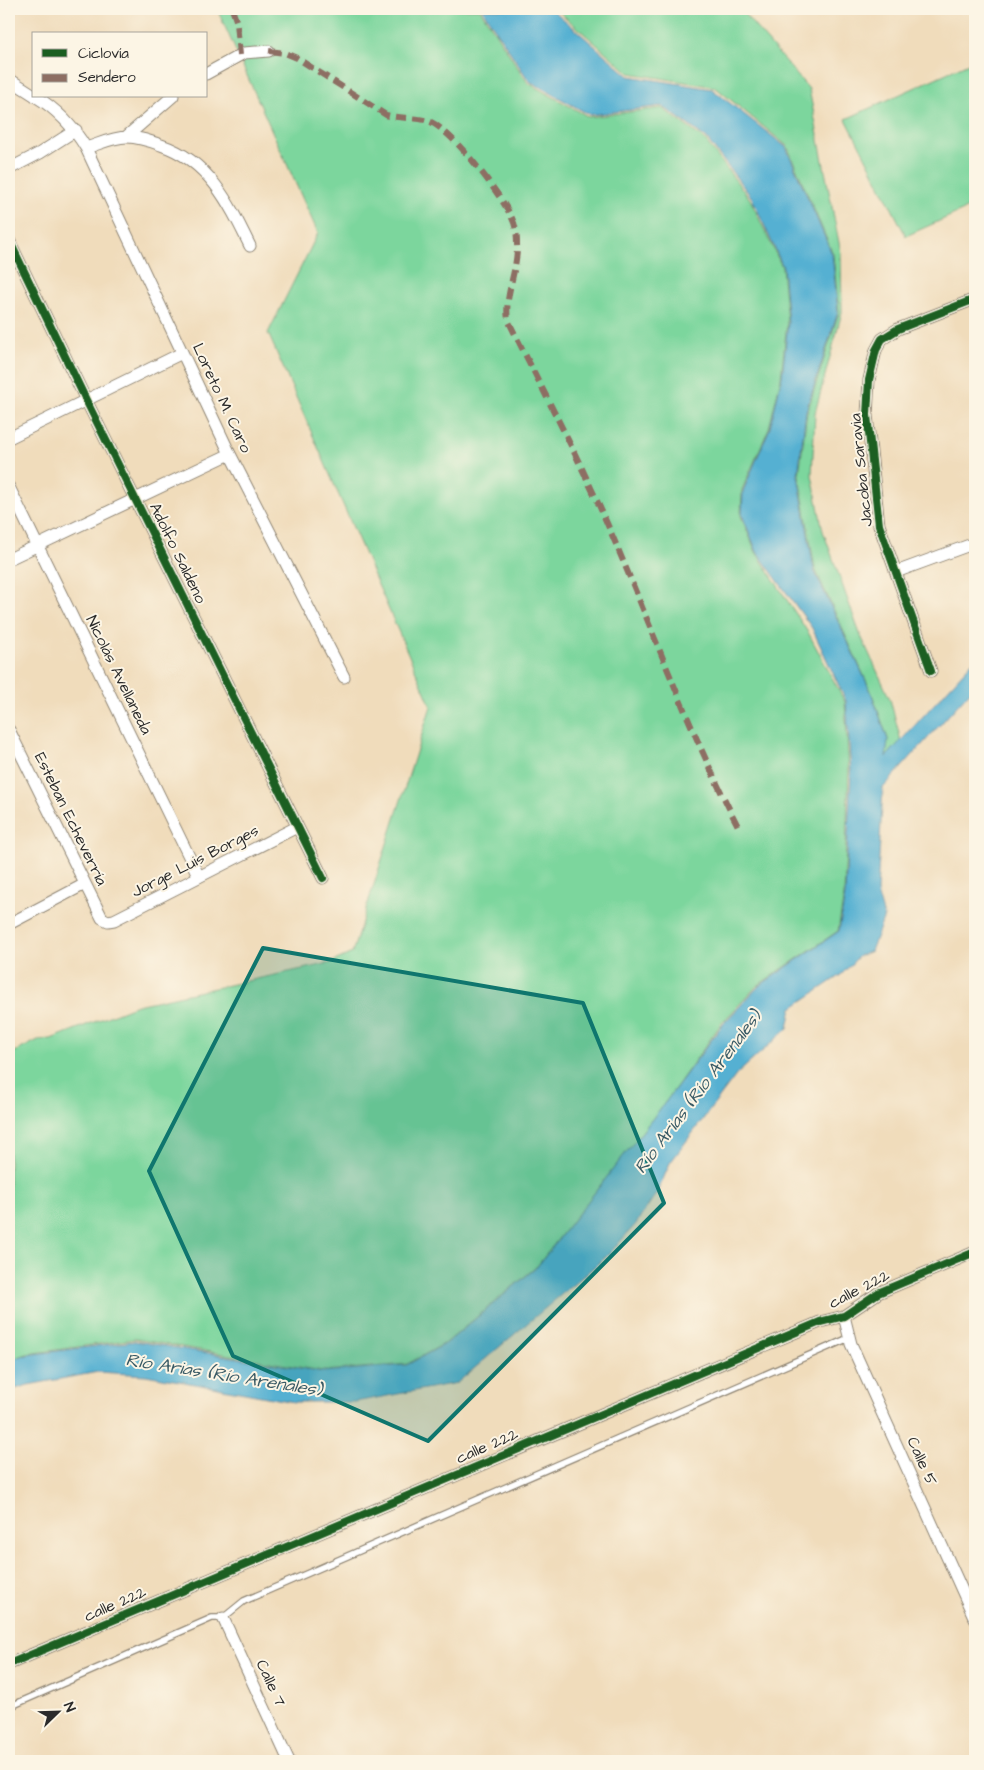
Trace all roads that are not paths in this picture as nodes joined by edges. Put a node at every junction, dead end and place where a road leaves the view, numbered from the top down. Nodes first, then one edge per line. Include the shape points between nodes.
1 (269, 51) dead end
2 (208, 73) edge
3 (9, 79) edge
4 (32, 94) edge
5 (38, 98) edge
6 (171, 98) edge
7 (76, 130) junction
8 (126, 137) junction
9 (86, 148) junction
10 (9, 169) edge
11 (9, 240) edge
12 (250, 246) dead end
13 (975, 299) edge
14 (182, 353) junction
15 (86, 400) junction
16 (9, 438) edge
17 (230, 454) junction
18 (9, 487) edge
19 (137, 500) junction
20 (975, 543) edge
21 (38, 545) junction
22 (9, 559) edge
23 (896, 572) junction
24 (931, 671) dead end
25 (344, 678) dead end
26 (9, 730) edge
27 (297, 828) junction
28 (200, 877) junction
29 (322, 878) dead end
30 (85, 884) junction
31 (108, 921) joint
32 (9, 924) edge
33 (975, 1252) edge
34 (844, 1316) junction
35 (849, 1338) junction
36 (223, 1618) junction
37 (975, 1619) edge
38 (9, 1664) edge
39 (9, 1707) edge
40 (289, 1761) edge

1 - 2 street via 244,53
3 - 4 street, Loreto M. Caro
5 - 7 street, Loreto M. Caro
6 - 8 street
7 - 9 street, Loreto M. Caro
7 - 10 street
8 - 9 street
8 - 12 street via 145,139 193,161 219,188
9 - 14 street, Loreto M. Caro
11 - 15 street, Adolfo Saldeno
13 - 23 street, Jacoba Saravia via 898,329 882,339 876,350 869,380 867,415 880,525
14 - 15 street
14 - 17 street, Loreto M. Caro
15 - 16 street
15 - 19 street, Adolfo Saldeno
17 - 19 street
17 - 25 street, Loreto M. Caro
18 - 21 street, Nicolás Avellaneda
19 - 21 street
19 - 27 street, Adolfo Saldeno
20 - 23 street
21 - 22 street
21 - 28 street, Nicolás Avellaneda
23 - 24 street, Jacoba Saravia
26 - 30 street, Esteban Echeverría
27 - 28 street, Jorge Luis Borges
27 - 29 street, Adolfo Saldeno
28 - 31 street, Jorge Luis Borges
30 - 31 street, Esteban Echeverría via 102,918
30 - 32 street
33 - 34 street, calle 222 via 878,1293
34 - 35 street, Calle 5
34 - 38 street, calle 222 via 820,1322 582,1420
35 - 36 lane via 244,1601
35 - 37 street, Calle 5
36 - 39 lane via 212,1618
36 - 40 street, Calle 7

